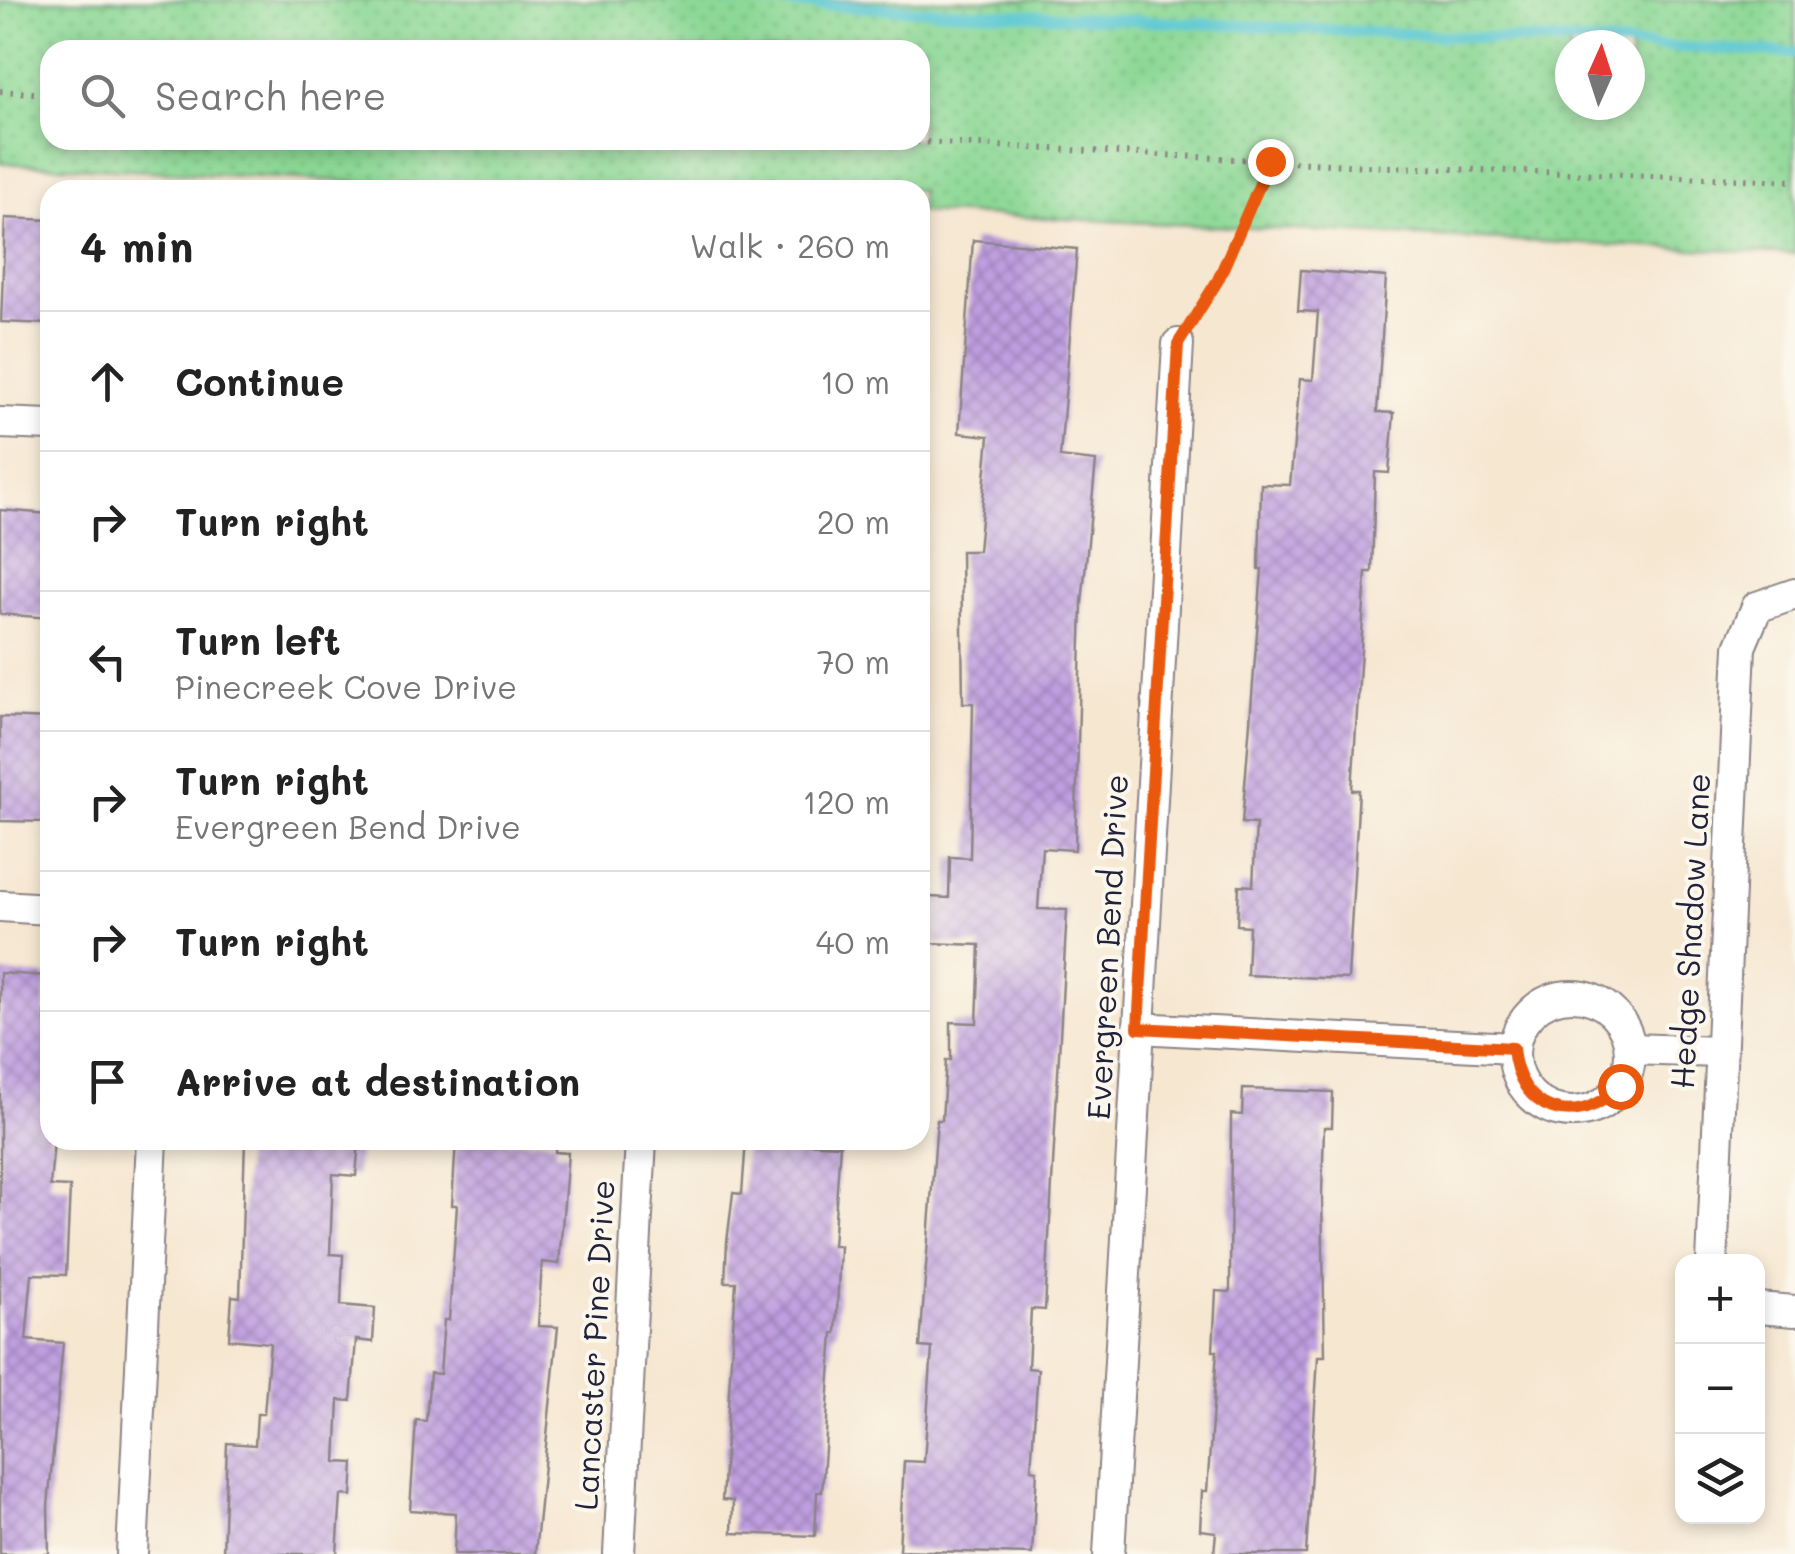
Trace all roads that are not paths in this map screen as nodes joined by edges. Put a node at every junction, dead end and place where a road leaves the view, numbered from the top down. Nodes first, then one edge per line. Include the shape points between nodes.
1 (1178, 344) road end
2 (0, 423) edge
3 (40, 425) edge
4 (1795, 594) edge
5 (0, 906) edge
6 (40, 908) edge
7 (1138, 1028) junction
8 (1513, 1048) junction
9 (1630, 1049) junction
10 (1719, 1052) junction
11 (152, 1150) edge
12 (641, 1150) edge
13 (1712, 1254) edge
14 (1765, 1309) edge
15 (1795, 1311) edge
16 (132, 1554) edge
17 (619, 1554) edge
18 (1109, 1554) edge

1 - 7 street, Evergreen Bend Drive
2 - 3 street
4 - 10 street, Hedge Shadow Lane via 1756,607 1740,647
5 - 6 street
7 - 8 street
7 - 18 street, Evergreen Bend Drive
8 - 9 street via 1528,1014 1562,996 1599,1002 1626,1030
8 - 9 street via 1514,1068 1535,1099 1570,1112 1607,1100 1620,1086
9 - 10 street
10 - 13 street, Hedge Shadow Lane
11 - 16 street
12 - 17 street, Lancaster Pine Drive
14 - 15 street

